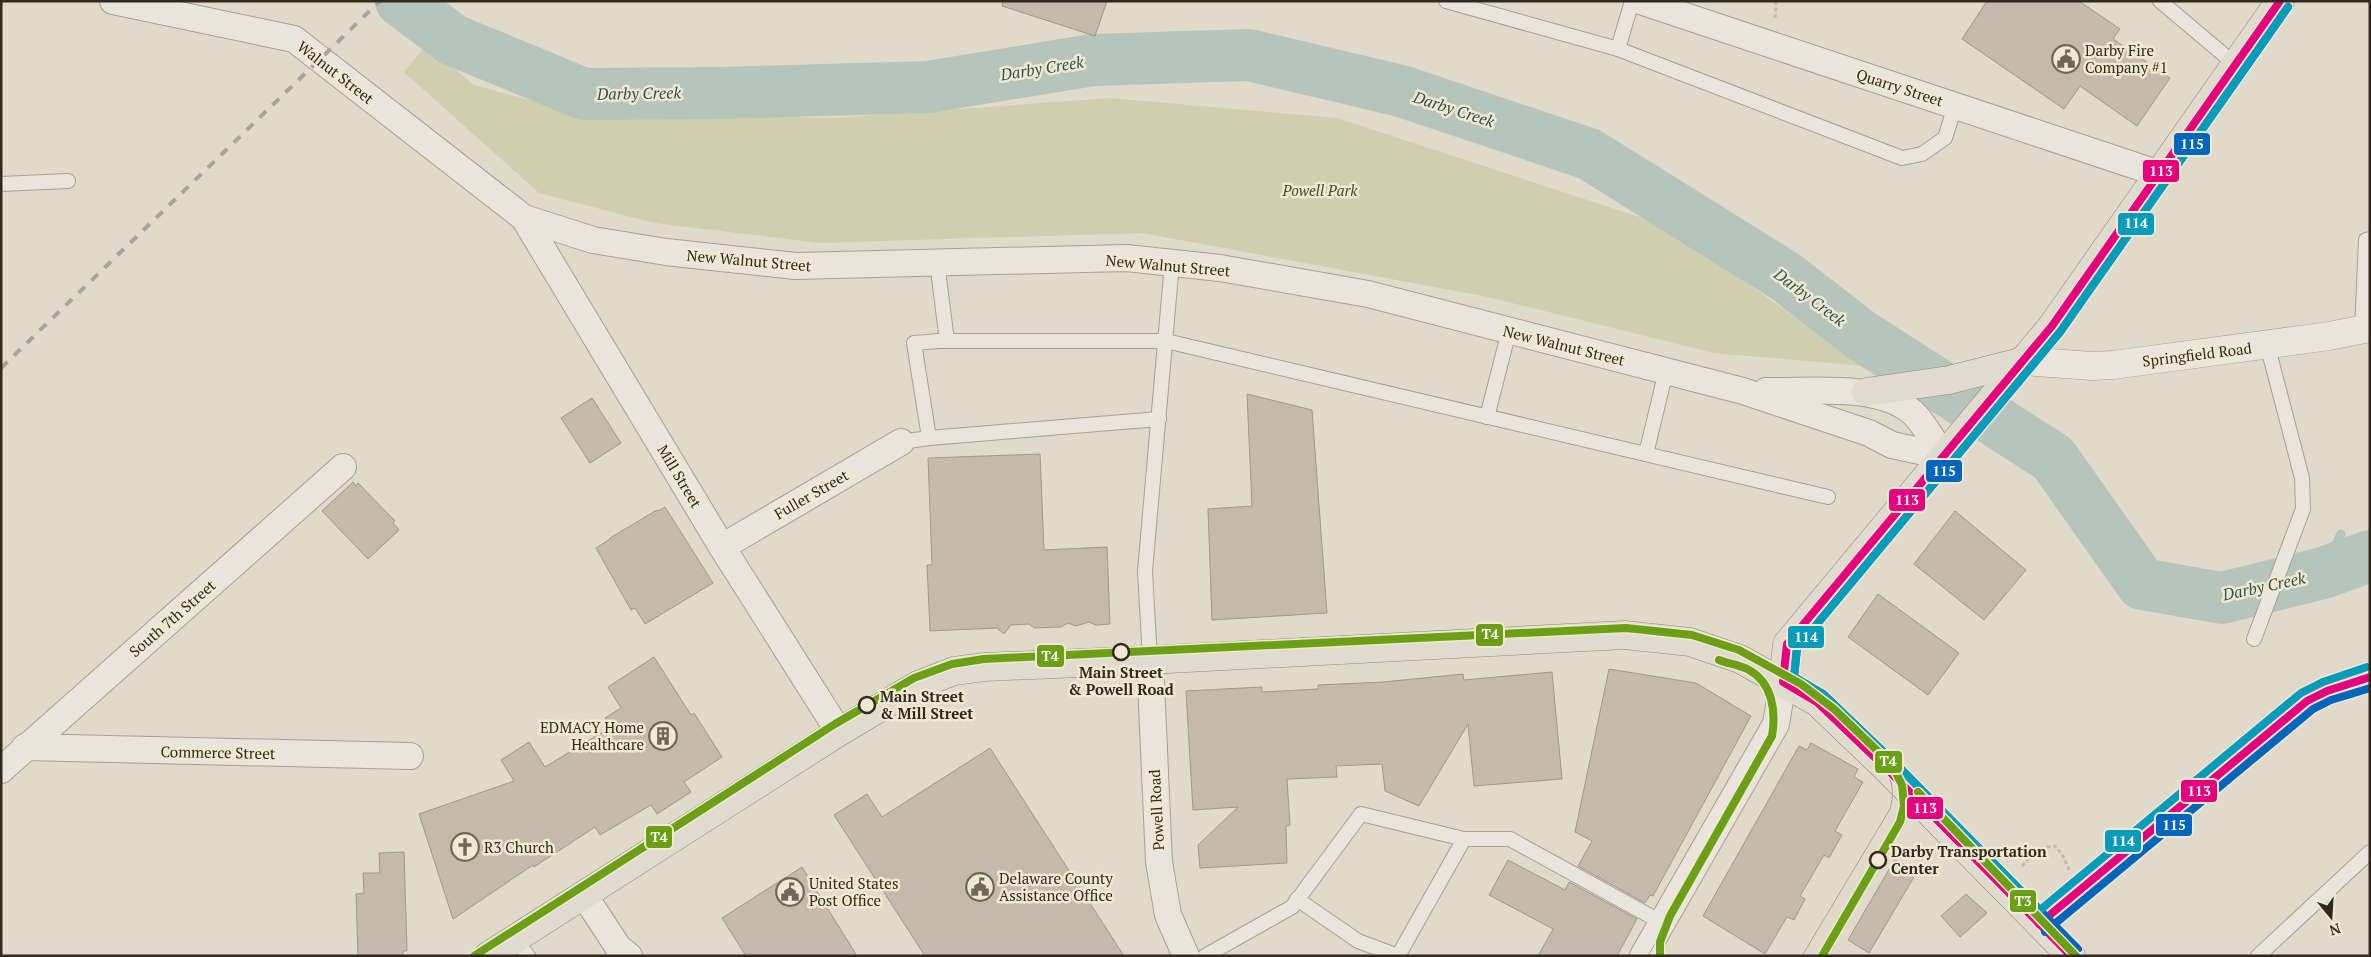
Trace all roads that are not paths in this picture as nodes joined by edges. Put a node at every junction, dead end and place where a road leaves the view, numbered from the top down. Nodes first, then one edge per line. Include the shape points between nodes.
1 (113, 1) edge
2 (1446, 1) edge
3 (1632, 1) edge
4 (1640, 1) edge
5 (2160, 1) edge
6 (2280, 1) edge
7 (1618, 49) junction
8 (2236, 65) junction
9 (1955, 106) junction
10 (2160, 174) junction
11 (68, 181) dead end
12 (1, 184) edge
13 (524, 218) junction
14 (2370, 239) edge
15 (938, 262) junction
16 (1172, 264) junction
17 (2366, 329) edge
18 (1509, 331) junction
19 (947, 341) junction
20 (1166, 341) junction
21 (2267, 344) junction
22 (2024, 360) junction
23 (1666, 371) junction
24 (1743, 391) junction
25 (1866, 392) junction
26 (1487, 417) junction
27 (1159, 419) junction
28 (929, 438) junction
29 (901, 442) joint
30 (1646, 454) junction
31 (1943, 456) junction
32 (343, 467) dead end
33 (1828, 497) dead end
34 (722, 547) junction
35 (2254, 639) dead end
36 (1150, 660) junction
37 (2370, 678) edge
38 (1783, 682) junction
39 (840, 732) junction
40 (25, 747) junction
41 (410, 756) dead end
42 (1, 770) edge
43 (1464, 840) junction
44 (2370, 852) edge
45 (584, 895) junction
46 (1297, 899) junction
47 (1661, 922) junction
48 (2039, 924) junction
49 (521, 947) edge
50 (488, 956) edge
51 (629, 956) edge
52 (1186, 956) edge
53 (1205, 956) edge
54 (1643, 956) edge
55 (2071, 956) edge
56 (2258, 956) edge

1 - 13 street, Walnut Street via 294,39
2 - 7 lane
3 - 7 lane
4 - 9 street, Quarry Street
5 - 8 lane
6 - 8 main road
7 - 9 lane via 1902,158 1922,154 1946,138
8 - 10 main road
9 - 10 street, Quarry Street
10 - 22 main road via 2073,299
11 - 12 lane
13 - 15 street, New Walnut Street via 594,240 666,252 796,266
13 - 34 street, Mill Street
14 - 17 lane via 2366,240
15 - 16 street, New Walnut Street via 1126,258
15 - 19 lane
16 - 18 street, New Walnut Street via 1220,268 1368,294
16 - 20 lane
17 - 21 street, Springfield Road
18 - 23 street, New Walnut Street
18 - 26 lane
19 - 20 lane
19 - 28 lane via 914,343
20 - 26 lane
20 - 27 lane
21 - 22 street, Springfield Road via 2113,365
21 - 35 lane via 2302,478 2303,509
22 - 25 main road via 1957,378
22 - 31 main road
23 - 24 street, New Walnut Street
23 - 30 lane
24 - 25 street, New Walnut Street
24 - 31 street, New Walnut Street via 1869,433 1892,445
25 - 31 street, New Walnut Street via 1898,403 1913,413
26 - 30 lane
27 - 28 lane
27 - 36 lane via 1145,571
28 - 29 lane
29 - 34 street, Fuller Street
30 - 33 lane
31 - 38 main road via 1787,644
32 - 40 street, South 7th Street
34 - 39 street, Mill Street
36 - 38 main road via 1625,635 1690,642 1740,659
36 - 39 main road via 954,671 918,685
36 - 52 street, Powell Road via 1159,862 1168,915
37 - 48 lane via 2327,690 2307,701
38 - 47 street via 1776,724
38 - 48 main road via 1817,702
39 - 45 main road
40 - 41 street, Commerce Street
40 - 42 street, South 7th Street
43 - 46 lane via 1361,814
43 - 46 lane via 1398,956 1358,941
43 - 47 lane via 1510,839
44 - 56 lane
45 - 49 main road
45 - 51 street via 618,947
46 - 53 lane via 1292,907
47 - 54 street
48 - 55 main road
49 - 50 main road

